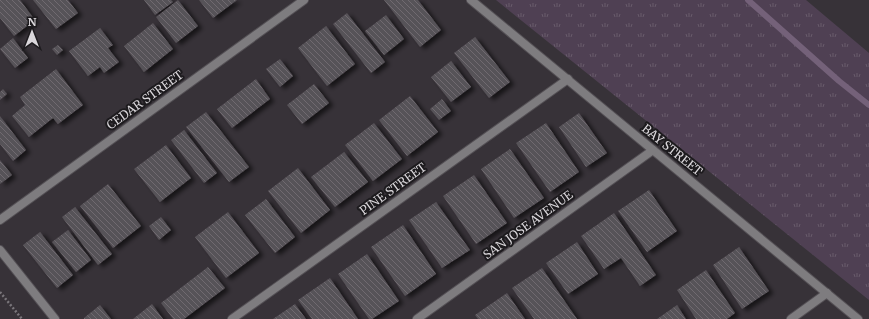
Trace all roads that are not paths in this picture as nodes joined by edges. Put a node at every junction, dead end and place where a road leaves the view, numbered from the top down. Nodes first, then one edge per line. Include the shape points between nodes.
1 (304, 0) edge
2 (471, 0) edge
3 (568, 80) junction
4 (653, 150) junction
5 (0, 220) edge
6 (0, 250) edge
7 (827, 293) junction
8 (56, 319) edge
9 (232, 319) edge
10 (417, 319) edge
11 (791, 319) edge
12 (858, 319) edge

1 - 5 street, CEDAR STREET
2 - 3 street, BAY STREET
3 - 4 street, BAY STREET
3 - 9 street, PINE STREET
4 - 7 street, BAY STREET
4 - 10 street, SAN JOSE AVENUE
6 - 8 street
7 - 11 street
7 - 12 street, BAY STREET

